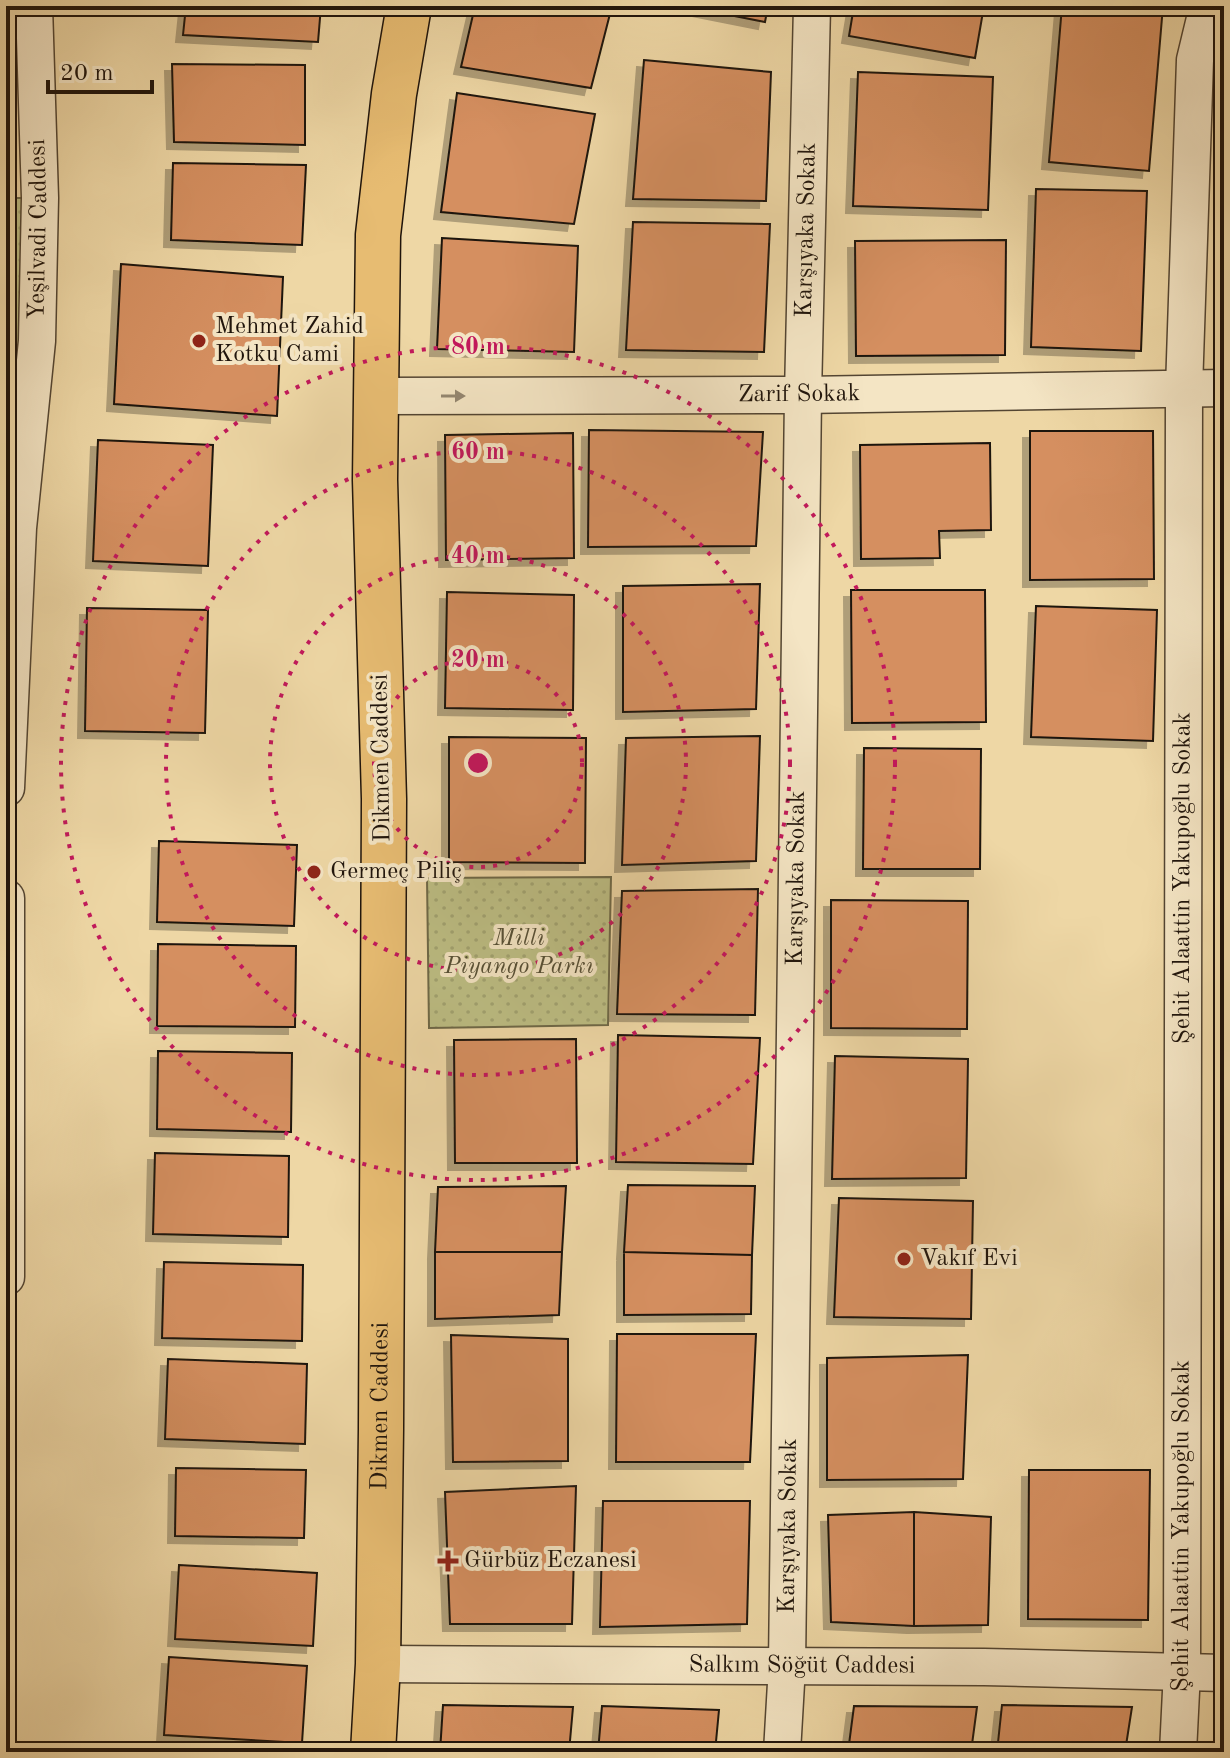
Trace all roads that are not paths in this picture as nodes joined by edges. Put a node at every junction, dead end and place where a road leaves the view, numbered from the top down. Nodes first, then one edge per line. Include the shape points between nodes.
1 (34, 6) edge
2 (409, 6) edge
3 (812, 6) edge
4 (1208, 6) edge
5 (6, 360) edge
6 (1224, 388) edge
7 (1184, 389) junction
8 (803, 395) junction
9 (375, 396) junction
10 (31, 411) junction
11 (6, 788) edge
12 (6, 898) edge
13 (6, 1277) edge
14 (378, 1664) junction
15 (787, 1666) junction
16 (1182, 1671) junction
17 (1224, 1673) edge
18 (373, 1752) edge
19 (782, 1752) edge
20 (1178, 1752) edge

1 - 10 street, Yeşilvadi Caddesi via 40,198
2 - 9 main road, Dikmen Caddesi via 378,235
3 - 8 street, Karşıyaka Sokak
4 - 7 street, Şehit Alaattin Yakupoğlu Sokak via 1195,60
5 - 10 lane
6 - 7 street, Zarif Sokak
7 - 8 street, Zarif Sokak
7 - 16 street, Şehit Alaattin Yakupoğlu Sokak
9 -> 8 street, Zarif Sokak
8 - 15 street, Karşıyaka Sokak
9 - 14 main road, Dikmen Caddesi via 384,799
10 - 11 street, Yeşilvadi Caddesi via 18,528
12 - 13 street
14 - 15 street, Salkım Söğüt Caddesi
14 - 18 main road, Dikmen Caddesi
15 - 16 street, Salkım Söğüt Caddesi
15 - 19 street, Karşıyaka Sokak
16 - 17 street, Salkım Söğüt Caddesi
16 - 20 street, Şehit Alaattin Yakupoğlu Sokak

